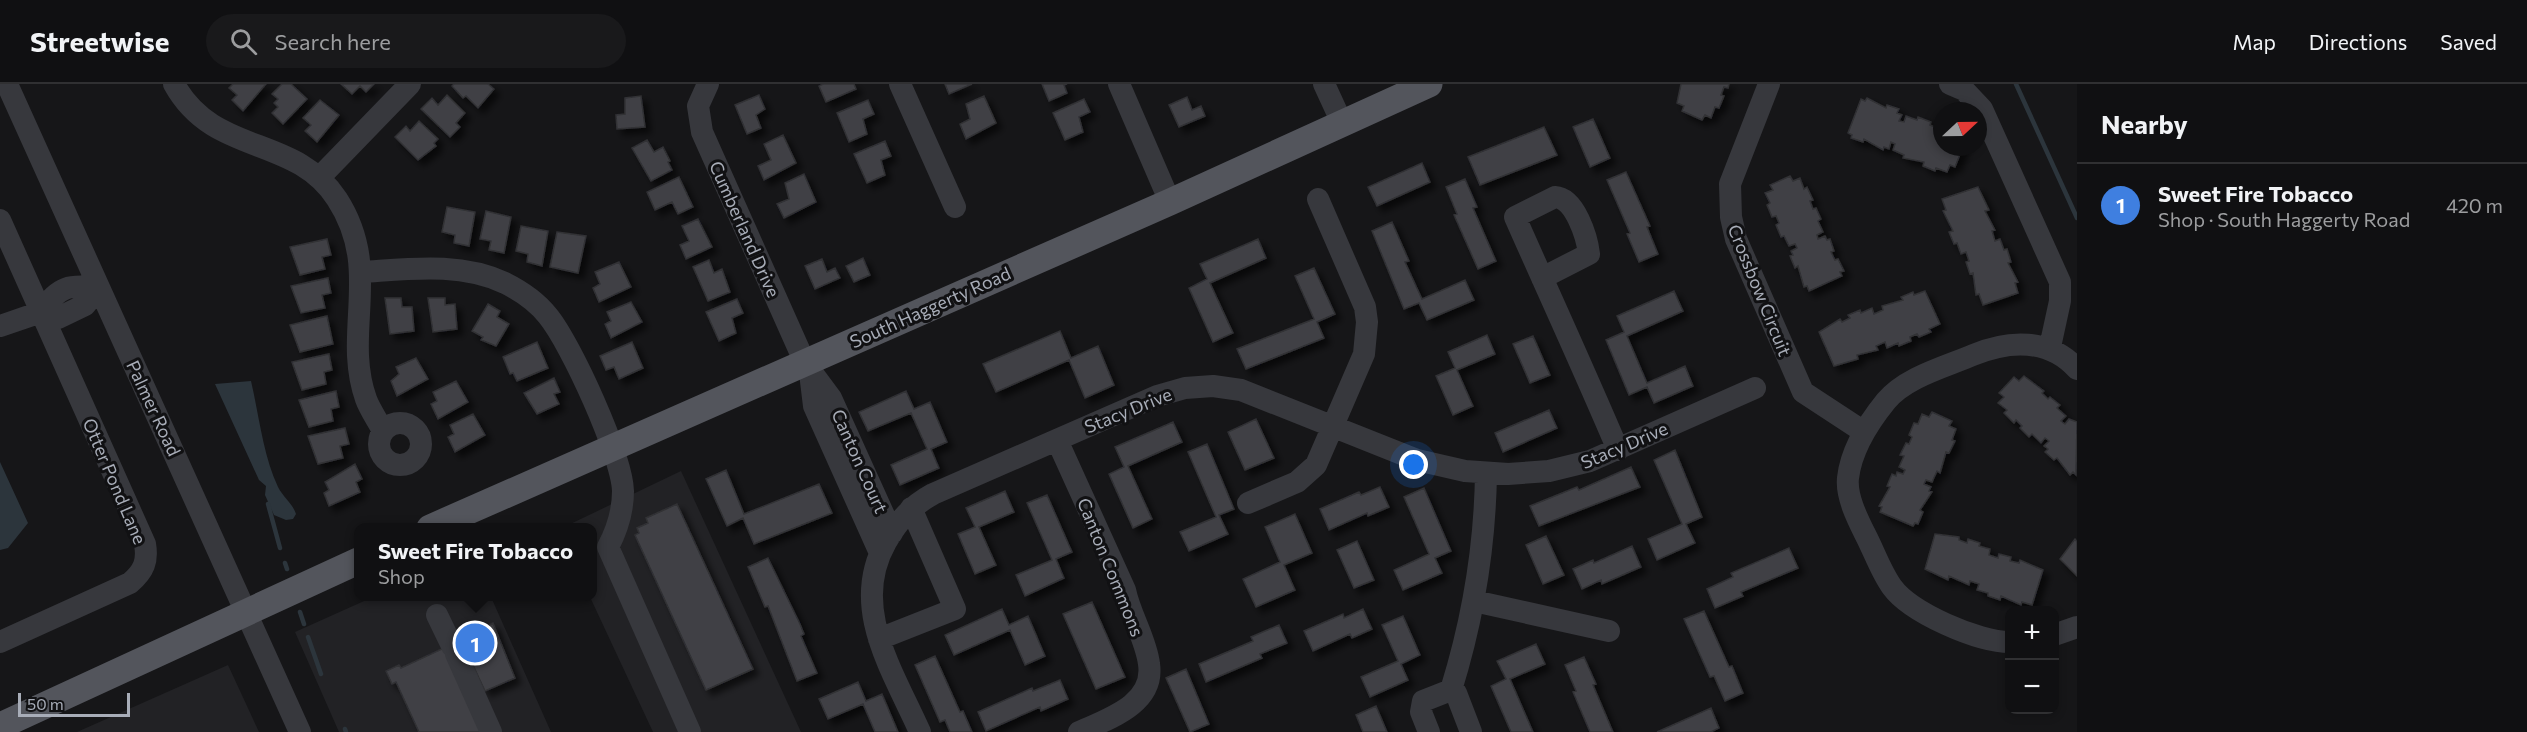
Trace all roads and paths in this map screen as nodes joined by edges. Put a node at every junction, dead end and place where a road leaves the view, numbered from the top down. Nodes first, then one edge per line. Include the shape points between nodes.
1 (7, 84) edge
2 (174, 84) edge
3 (410, 84) edge
4 (900, 84) edge
5 (1119, 84) edge
6 (1324, 84) edge
7 (1429, 84) edge
8 (1770, 84) edge
9 (1950, 84) edge
10 (705, 88) edge
11 (1342, 123) junction
12 (319, 178) junction
13 (1318, 199) dead end
14 (1170, 202) junction
15 (955, 207) dead end
16 (0, 220) edge
17 (362, 272) junction
18 (1542, 278) dead end
19 (99, 288) junction
20 (41, 312) junction
21 (0, 326) edge
22 (2050, 347) junction
23 (808, 368) junction
24 (2077, 369) edge
25 (1755, 388) dead end
26 (1333, 426) junction
27 (383, 431) dead end
28 (1864, 432) junction
29 (837, 435) junction
30 (1057, 440) junction
31 (612, 446) junction
32 (1618, 450) junction
33 (1486, 473) junction
34 (1248, 503) dead end
35 (910, 508) junction
36 (441, 523) edge
37 (892, 533) junction
38 (880, 553) junction
39 (354, 563) edge
40 (1474, 601) junction
41 (247, 612) junction
42 (438, 615) dead end
43 (2077, 627) edge
44 (1609, 631) dead end
45 (2059, 634) edge
46 (879, 639) junction
47 (2005, 641) edge
48 (0, 642) edge
49 (1451, 690) junction
50 (0, 726) edge
51 (300, 732) edge
52 (491, 732) edge
53 (690, 732) edge
54 (920, 732) edge
55 (1079, 732) edge
56 (1430, 732) edge
57 (1471, 732) edge

1 - 19 street, Palmer Road
2 - 12 street via 209,124 238,140 292,159
3 - 12 street
4 - 15 street
5 - 14 street
6 - 11 street
7 - 11 main road, South Haggerty Road
8 - 28 street, Crossbow Circuit via 1730,184 1736,238 1803,392
9 - 22 street via 1964,90 1982,109 2060,282
10 - 23 street, Cumberland Drive via 698,106 702,132
11 - 14 main road, South Haggerty Road
12 - 17 street via 347,216
13 - 26 street via 1360,294 1367,322 1364,354
14 - 23 main road, South Haggerty Road
16 - 20 street
17 - 27 street via 361,369 366,400
17 - 31 street via 459,270 493,278 521,292 562,335
18 - 32 street
19 - 20 street via 75,285 52,295
19 - 41 street, Palmer Road
20 - 21 street
20 - 48 street, Otter Pond Lane via 147,556 139,575 130,583
22 - 24 street
22 - 28 street via 2002,344 1907,384 1886,400
23 - 29 street, Canton Court via 814,406
23 - 31 main road, South Haggerty Road
25 - 32 street, Stacy Drive
26 - 30 street, Stacy Drive via 1241,390 1199,386 1160,395
26 - 33 street, Stacy Drive via 1417,460
26 - 34 street via 1316,465 1305,476
28 - 47 street via 1850,469 1850,494 1893,588 1927,614 1972,634
29 - 37 street, Canton Court
29 - 38 street, Canton Court
30 - 35 street, Stacy Drive via 990,462
30 - 55 street, Canton Commons via 1125,590 1149,664 1149,677 1137,700 1117,715
31 - 36 main road, South Haggerty Road
31 - 53 street via 623,490 618,529 608,547
32 - 33 street, Stacy Drive via 1549,471
33 - 40 street via 1485,530
35 - 37 street, Stacy Drive
35 - 46 street via 955,609
37 - 38 street, Canton Court
38 - 46 street, Canton Court via 870,589
39 - 41 main road
40 - 44 street
40 - 49 street
41 - 50 main road
41 - 51 street, Palmer Road
42 - 52 street
43 - 45 street
46 - 54 street, Canton Court
49 - 56 street via 1423,701 1421,712
49 - 57 street via 1456,693

